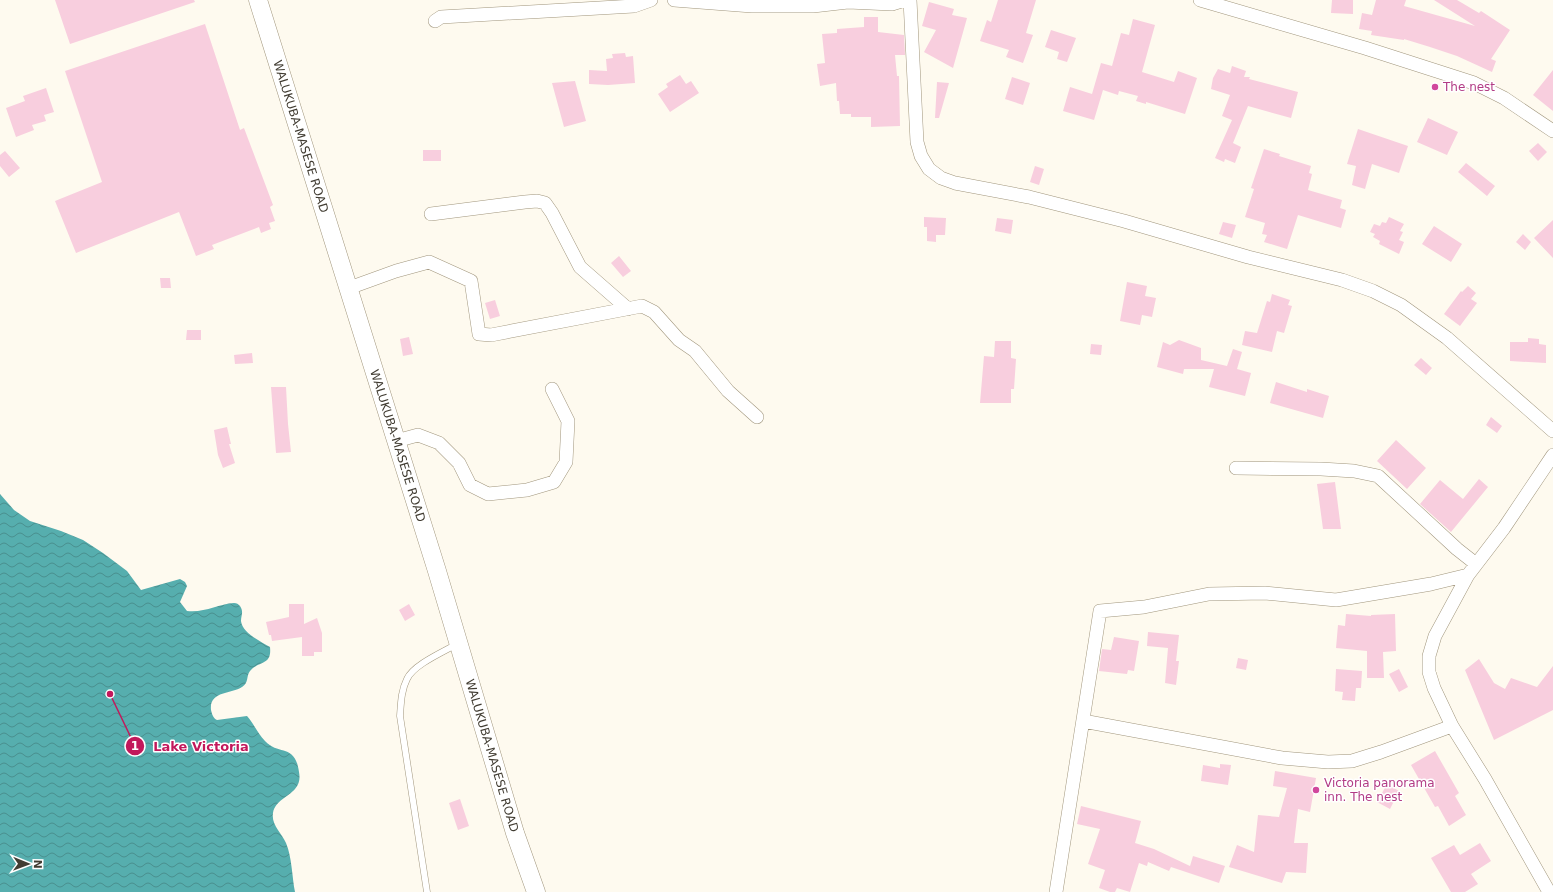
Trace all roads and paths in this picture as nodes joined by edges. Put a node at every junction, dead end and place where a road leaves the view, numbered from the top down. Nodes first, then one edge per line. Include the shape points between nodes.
1 (258, 0) edge
2 (651, 0) edge
3 (674, 0) edge
4 (905, 0) edge
5 (910, 0) edge
6 (1200, 0) edge
7 (435, 22) dead end
8 (1553, 131) edge
9 (431, 214) dead end
10 (349, 288) junction
11 (628, 309) junction
12 (552, 388) dead end
13 (757, 417) dead end
14 (1553, 431) edge
15 (396, 441) junction
16 (1553, 455) edge
17 (1236, 468) dead end
18 (1476, 564) junction
19 (1468, 575) junction
20 (459, 643) junction
21 (1083, 721) junction
22 (1452, 726) junction
23 (427, 892) edge
24 (536, 892) edge
25 (1056, 892) edge
26 (1549, 892) edge

1 - 10 street, WALUKUBA-MASESE ROAD
2 - 7 street via 634,6 440,17
3 - 4 street via 752,6 813,6 848,2 892,4
5 - 14 street via 917,142 921,156 929,169 941,178 1124,221 1342,280 1373,291 1401,305 1447,338
6 - 8 street via 1365,48 1474,84 1504,98
9 - 11 street via 525,202 545,203 580,267
10 - 11 street via 429,262 471,281 479,334 491,335
10 - 15 street, WALUKUBA-MASESE ROAD
11 - 13 street via 642,306 654,312 679,340 696,351 728,391
12 - 15 street via 568,421 566,462 554,482 527,490 488,494 470,485 458,463 439,443 418,435
15 - 20 street, WALUKUBA-MASESE ROAD
16 - 18 street via 1504,528
17 - 18 street via 1321,469 1354,471 1378,476 1457,550
18 - 19 street
19 - 21 street via 1336,600 1265,593 1209,594 1144,607 1100,611
19 - 22 street via 1435,636 1428,656 1434,688
20 - 23 lane via 419,666 407,677 401,695 400,716
20 - 24 street, WALUKUBA-MASESE ROAD via 515,833
21 - 22 street via 1282,758 1328,762 1352,761
21 - 25 street
22 - 26 street

